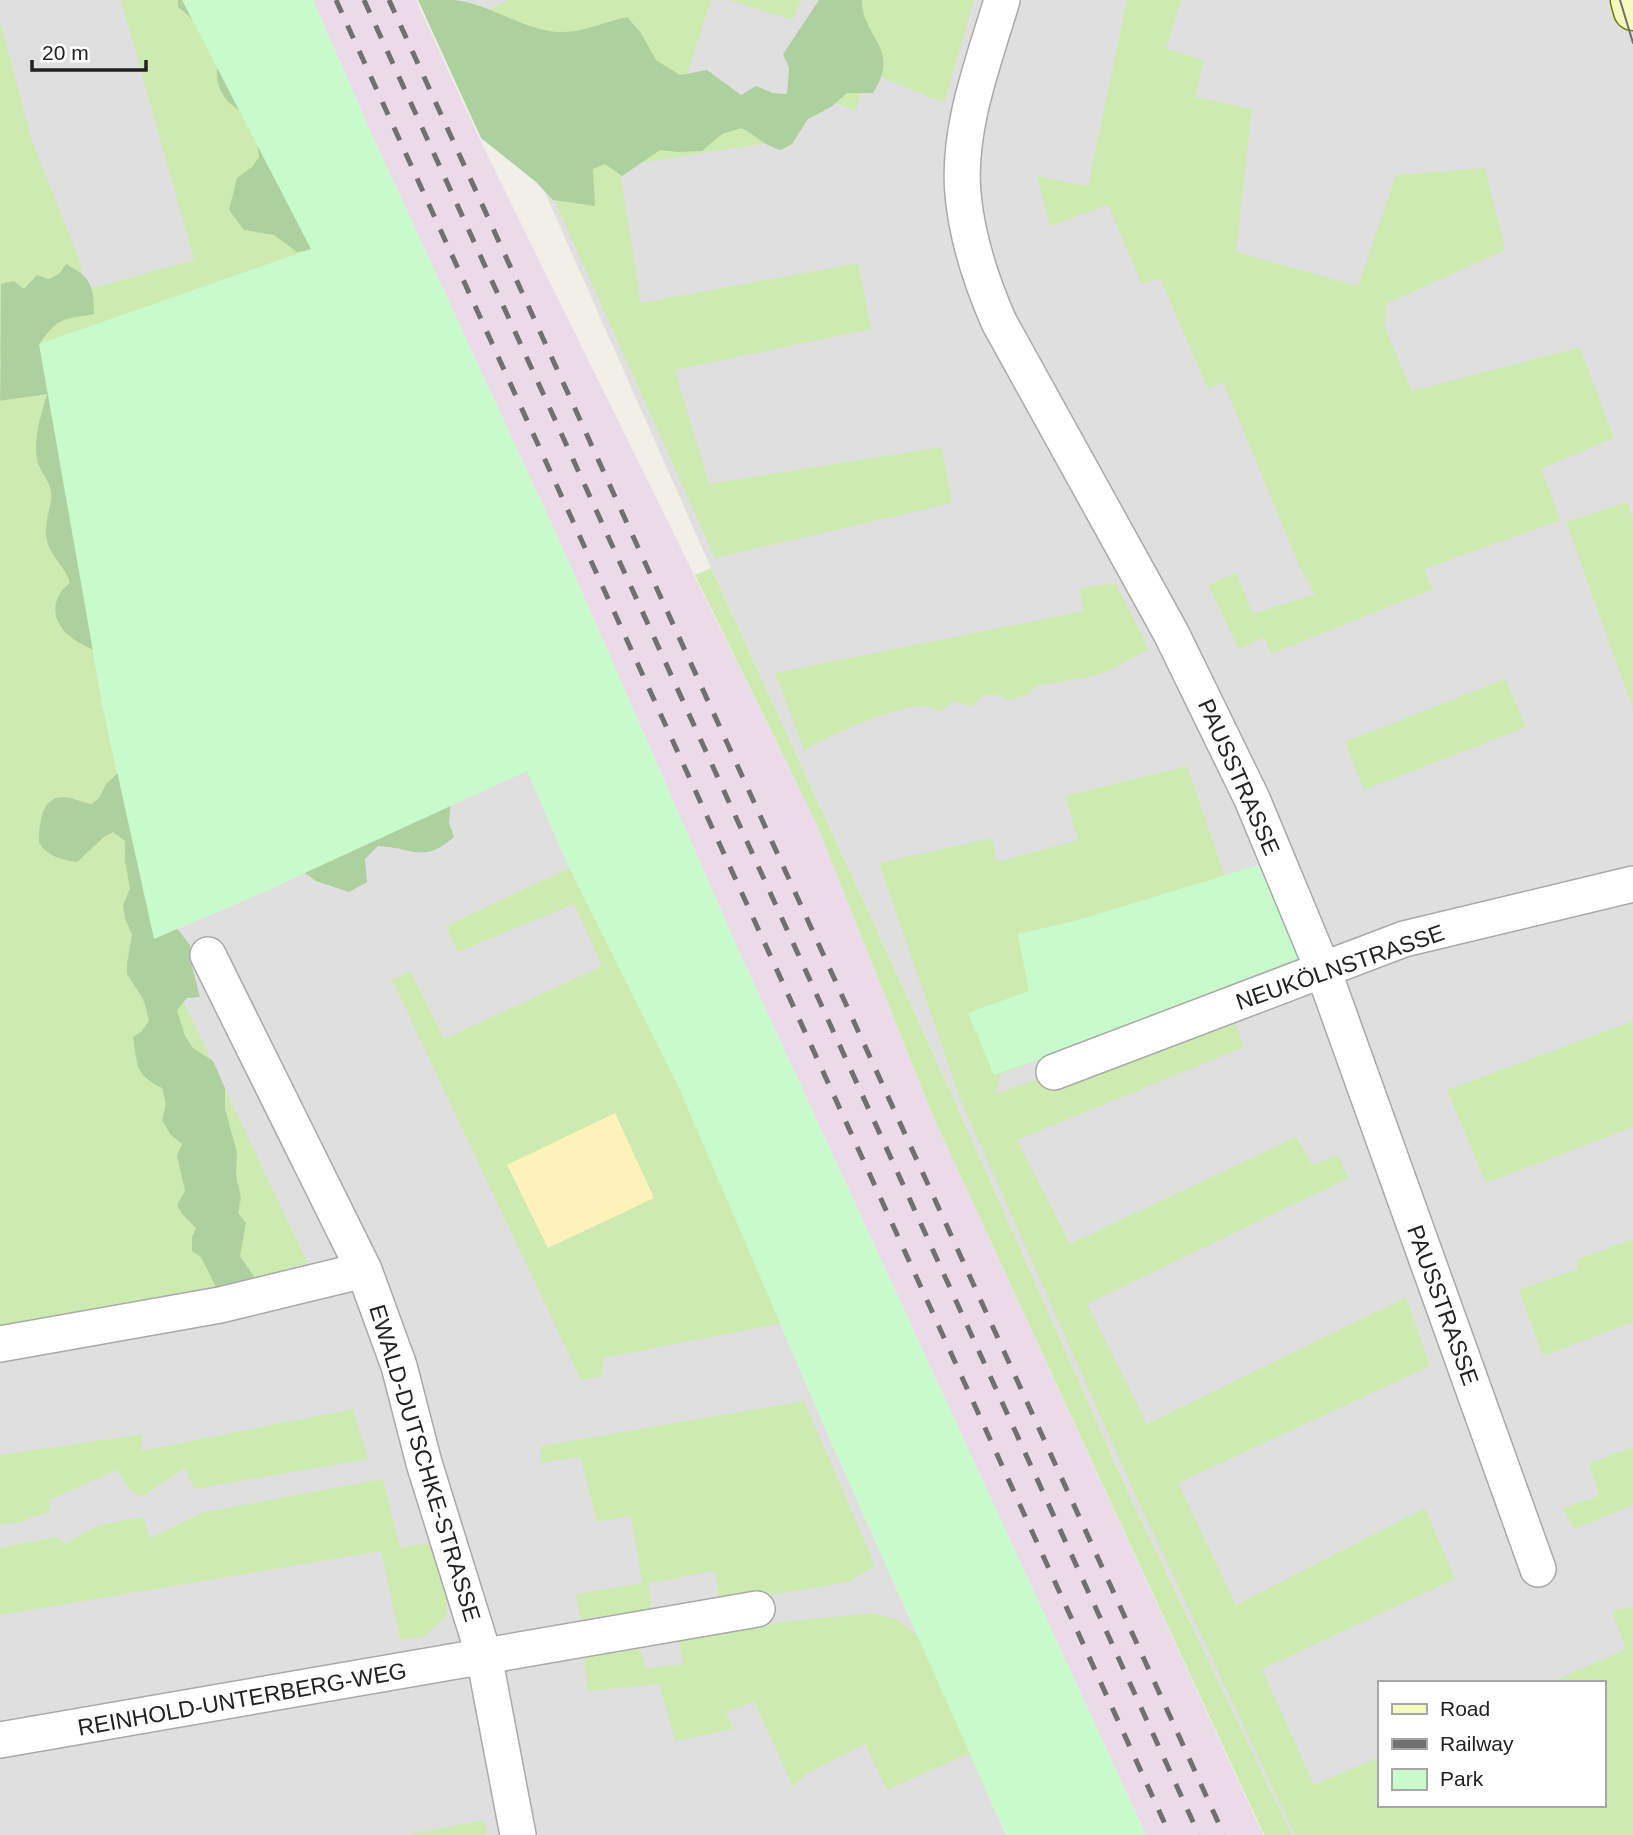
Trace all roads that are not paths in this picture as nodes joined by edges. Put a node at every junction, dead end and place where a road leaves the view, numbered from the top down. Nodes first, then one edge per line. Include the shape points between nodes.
1 (1002, 0) edge
2 (1630, 0) edge
3 (1633, 11) edge
4 (1633, 884) edge
5 (208, 955) dead end
6 (1323, 970) junction
7 (1054, 1072) dead end
8 (364, 1270) junction
9 (0, 1344) edge
10 (1538, 1569) dead end
11 (757, 1609) dead end
12 (484, 1656) junction
13 (0, 1740) edge
14 (518, 1835) edge

1 - 6 street, PAUSSTRASSE via 964,149 963,192 981,279 999,322 1198,685 1252,799
2 - 3 main road
4 - 6 street, NEUKÖLNSTRASSE via 1404,939
5 - 8 street, EWALD-DUTSCHKE-STRASSE
6 - 7 street, NEUKÖLNSTRASSE
6 - 10 street, PAUSSTRASSE
8 - 9 street via 220,1305
8 - 12 street, EWALD-DUTSCHKE-STRASSE via 399,1366
11 - 12 street
12 - 13 street, REINHOLD-UNTERBERG-WEG
12 - 14 street, EWALD-DUTSCHKE-STRASSE

